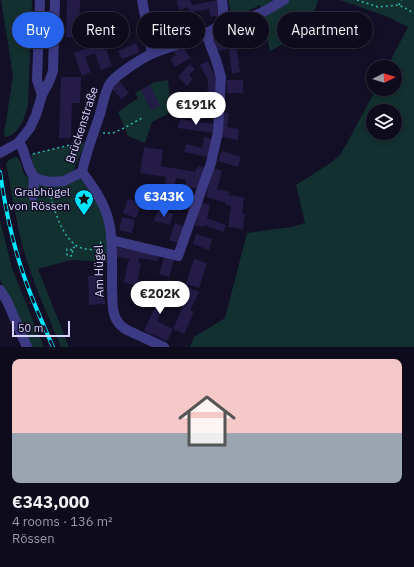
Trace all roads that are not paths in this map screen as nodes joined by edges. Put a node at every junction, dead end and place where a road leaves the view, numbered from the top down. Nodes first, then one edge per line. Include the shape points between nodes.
1 (40, 0) edge
2 (55, 0) edge
3 (142, 0) edge
4 (222, 0) edge
5 (284, 0) edge
6 (206, 34) junction
7 (152, 53) junction
8 (42, 95) junction
9 (15, 145) junction
10 (0, 153) edge
11 (82, 172) junction
12 (34, 177) junction
13 (33, 196) dead end
14 (111, 240) junction
15 (0, 290) edge
16 (27, 347) edge
17 (164, 347) edge

1 - 8 street via 37,80
2 - 8 street via 53,71
3 - 7 street
4 - 6 street via 224,9 221,23
5 - 6 street via 229,30
6 - 7 street, Brückenstraße
6 - 14 street via 221,77 218,132 211,164 178,256
7 - 11 street, Brückenstraße via 108,86
8 - 9 street via 30,128
9 - 10 street
9 - 12 street via 22,147
11 - 12 street, Brückenstraße via 64,181 48,182
11 - 14 street, Am Hügel via 101,201 110,226
12 - 13 street
14 - 17 street, Am Hügel via 113,309 118,322 127,330
15 - 16 street

